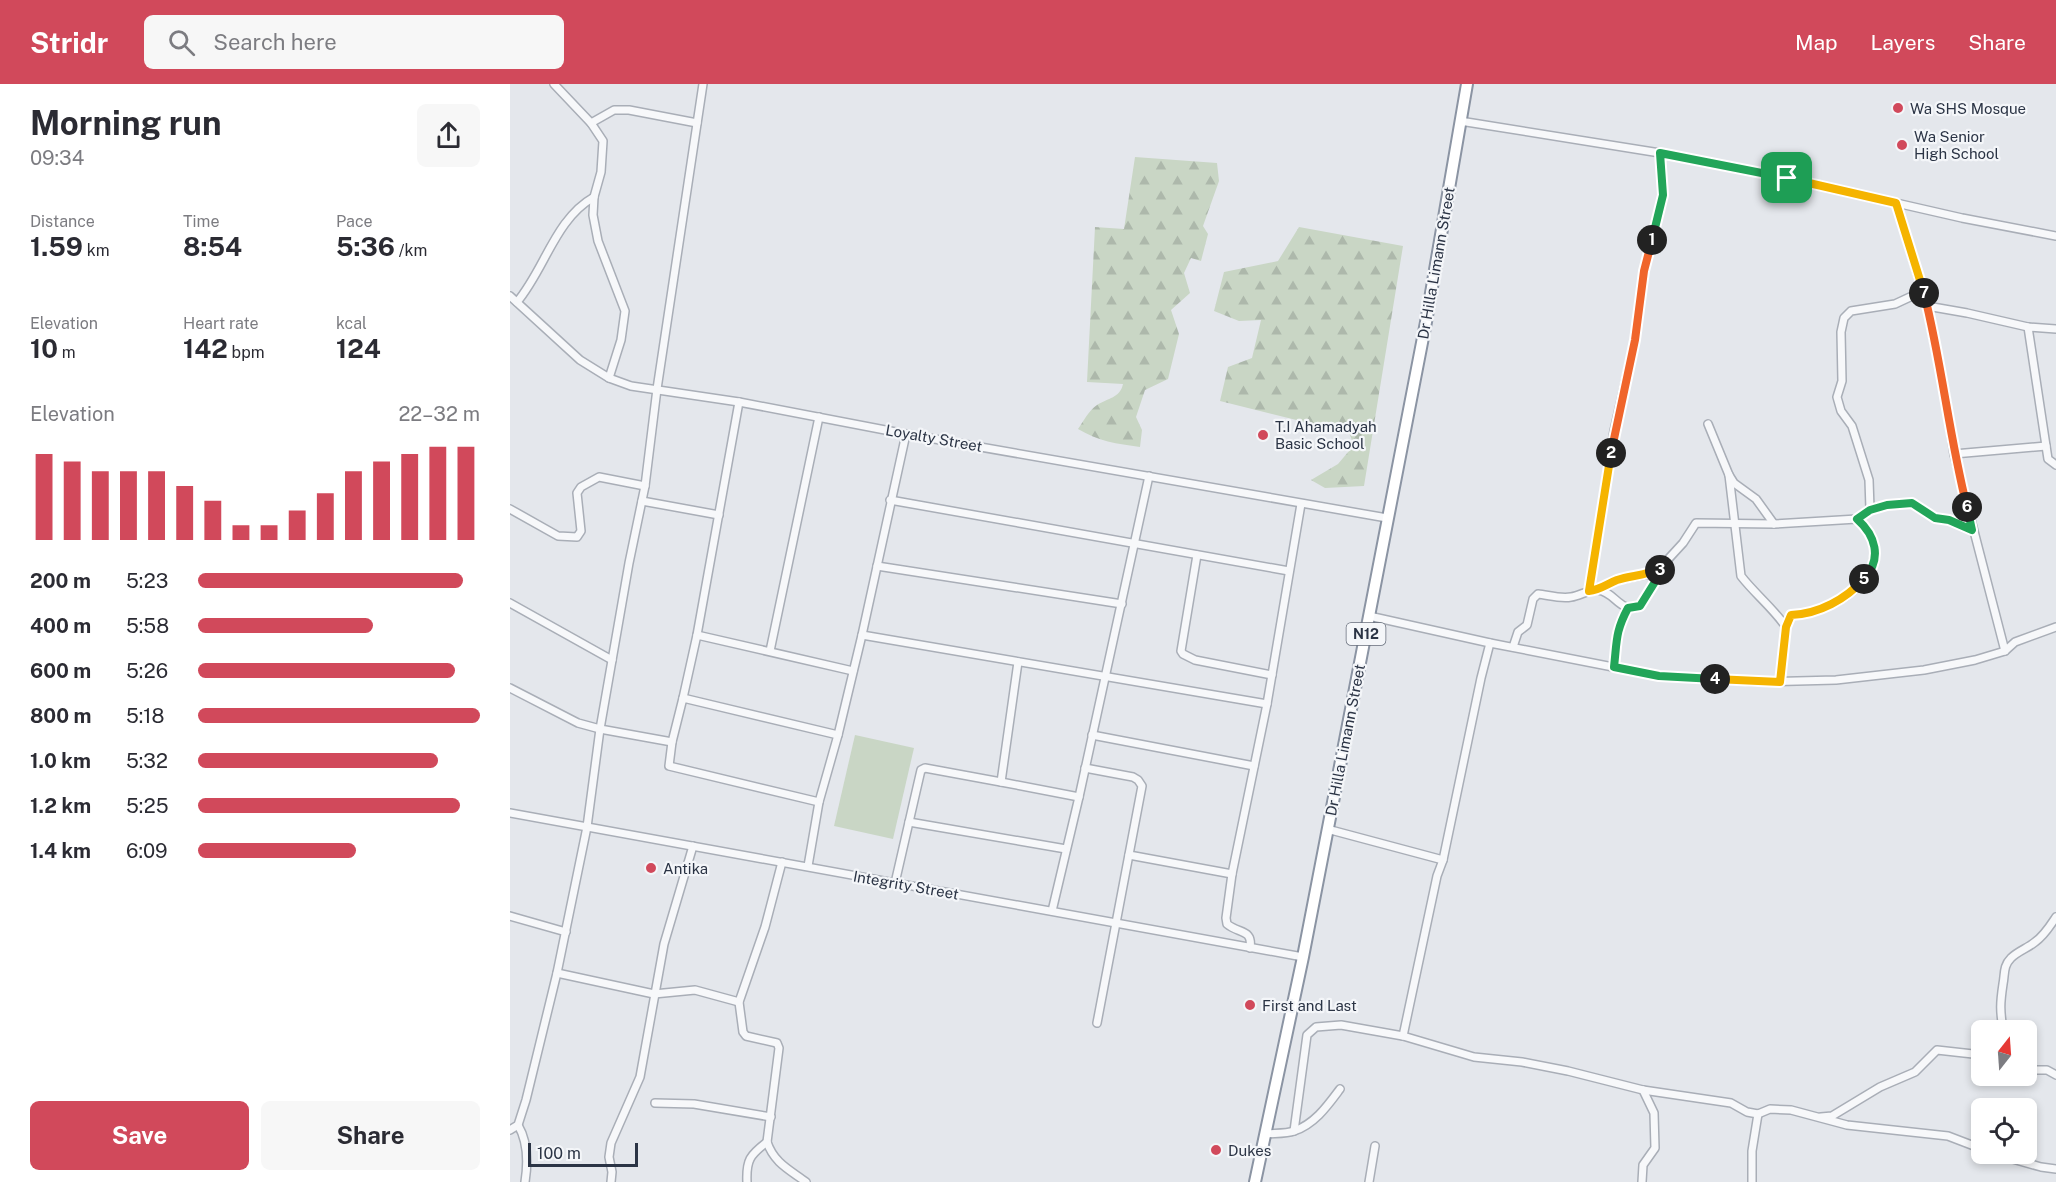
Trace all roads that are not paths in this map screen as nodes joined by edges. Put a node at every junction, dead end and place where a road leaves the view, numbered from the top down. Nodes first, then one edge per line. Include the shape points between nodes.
1 (554, 84) edge
2 (703, 84) edge
3 (1467, 84) edge
4 (1460, 121) junction
5 (591, 123) junction
6 (697, 123) junction
7 (1660, 153) junction
8 (594, 196) junction
9 (1896, 203) junction
10 (2056, 236) edge
11 (1923, 291) junction
12 (510, 296) edge
13 (517, 302) junction
14 (1927, 306) junction
15 (2028, 327) junction
16 (2056, 329) edge
17 (609, 378) junction
18 (657, 389) junction
19 (739, 402) junction
20 (819, 417) junction
21 (1708, 424) dead end
22 (906, 434) junction
23 (2046, 446) junction
24 (1954, 454) junction
25 (2056, 465) edge
26 (1729, 475) junction
27 (1149, 476) junction
28 (645, 486) junction
29 (890, 500) junction
30 (642, 501) junction
31 (1301, 504) junction
32 (510, 509) edge
33 (1870, 510) junction
34 (719, 515) junction
35 (1387, 518) junction
36 (1857, 519) junction
37 (1735, 524) junction
38 (1774, 524) junction
39 (1972, 530) junction
40 (1135, 544) junction
41 (1197, 555) junction
42 (877, 566) junction
43 (1660, 568) junction
44 (1289, 571) junction
45 (1598, 590) junction
46 (1589, 591) junction
47 (510, 603) edge
48 (1122, 604) junction
49 (1628, 608) junction
50 (1369, 616) junction
51 (1786, 627) junction
52 (2056, 627) edge
53 (697, 635) junction
54 (862, 635) junction
55 (1490, 643) junction
56 (1513, 647) junction
57 (770, 651) junction
58 (2005, 651) junction
59 (612, 660) junction
60 (1018, 662) junction
61 (1614, 667) junction
62 (853, 671) junction
63 (1272, 675) junction
64 (1106, 676) junction
65 (1780, 682) junction
66 (510, 688) edge
67 (683, 698) junction
68 (1267, 704) junction
69 (600, 729) junction
70 (838, 735) junction
71 (1092, 735) junction
72 (672, 742) junction
73 (1254, 766) junction
74 (1085, 768) junction
75 (1000, 782) junction
76 (1079, 797) junction
77 (819, 802) junction
78 (510, 813) edge
79 (909, 822) junction
80 (587, 827) junction
81 (1328, 829) junction
82 (693, 846) junction
83 (1066, 849) junction
84 (1129, 855) junction
85 (1443, 860) junction
86 (782, 862) junction
87 (808, 866) junction
88 (1232, 874) junction
89 (895, 883) junction
90 (1052, 911) junction
91 (510, 916) edge
92 (2056, 917) edge
93 (1117, 922) junction
94 (566, 932) junction
95 (1250, 948) junction
96 (1303, 957) junction
97 (557, 973) junction
98 (654, 994) junction
99 (739, 1002) junction
100 (2001, 1020) edge
101 (1097, 1023) dead end
102 (1403, 1036) junction
103 (1971, 1054) edge
104 (2037, 1070) edge
105 (2056, 1075) edge
106 (1340, 1089) dead end
107 (1643, 1090) junction
108 (655, 1103) dead end
109 (1758, 1114) junction
110 (771, 1117) junction
111 (1816, 1118) junction
112 (518, 1125) junction
113 (510, 1130) edge
114 (1294, 1131) junction
115 (1265, 1134) junction
116 (767, 1142) junction
117 (1971, 1145) edge
118 (1375, 1146) dead end
119 (2030, 1164) edge
120 (2056, 1169) edge
121 (525, 1182) edge
122 (611, 1182) edge
123 (747, 1182) edge
124 (806, 1182) edge
125 (1255, 1182) edge
126 (1369, 1182) edge
127 (1642, 1182) edge
128 (1752, 1182) edge

1 - 5 street
2 - 6 street
3 - 4 highway, Dr Hilla Limann Street / N12
4 - 7 street
4 - 35 highway, Dr Hilla Limann Street / N12
5 - 6 street via 614,110
5 - 8 street via 603,141 601,172
6 - 18 street
7 - 9 street
7 - 46 street via 1663,195 1644,271 1635,340 1614,431
8 - 13 street via 568,218
8 - 17 street via 598,241 625,311
9 - 10 street
9 - 11 street
11 - 14 street
11 - 33 street via 1895,303 1851,311 1844,318 1838,397 1869,480
12 - 13 street, Loyalty Street
13 - 17 street, Loyalty Street via 580,360
14 - 15 street
14 - 24 street
15 - 16 street
15 - 23 street
17 - 18 street, Loyalty Street
18 - 19 street, Loyalty Street
18 - 28 street
19 - 20 street, Loyalty Street
19 - 34 street
20 - 22 street, Loyalty Street
20 - 57 street
21 - 26 street
22 - 27 street, Loyalty Street
22 - 29 street
23 - 24 street
23 - 25 street via 2048,459
24 - 39 street
26 - 37 street
26 - 38 street via 1756,499
27 - 31 street, Loyalty Street
27 - 40 street
28 - 30 street
28 - 32 street via 599,477 581,487 581,531 577,537 558,536
29 - 40 street
29 - 42 street
30 - 34 street
30 - 59 street
31 - 35 street, Loyalty Street
31 - 44 street
33 - 36 street
33 - 39 street via 1912,503 1935,518
34 - 53 street
35 - 50 highway, Dr Hilla Limann Street / N12
36 - 38 street
36 - 51 street via 1871,534 1875,546 1868,575 1839,601 1802,615 1791,615
37 - 38 street
37 - 43 street via 1696,523
37 - 51 street via 1741,576
39 - 58 street
40 - 41 street
40 - 48 street
41 - 44 street
41 - 63 street via 1181,651 1195,660
42 - 48 street
42 - 54 street
43 - 45 street via 1617,580
43 - 49 street via 1640,606
44 - 63 street
45 - 46 street
45 - 49 street
46 - 56 street via 1568,598 1538,594 1533,598 1527,625 1518,632
47 - 59 street
48 - 64 street
49 - 61 street via 1615,638
50 - 55 street
50 - 81 highway, Dr Hilla Limann Street / N12
51 - 65 street
52 - 58 street via 2015,642
53 - 57 street
53 - 67 street
54 - 60 street
54 - 62 street
55 - 56 street
55 - 85 street
56 - 61 street
57 - 62 street
58 - 65 street via 1924,670
59 - 69 street
60 - 64 street
60 - 75 street
61 - 65 street via 1659,676
62 - 70 street
63 - 68 street
64 - 68 street
64 - 71 street
66 - 69 street via 578,723
67 - 70 street
67 - 72 street
68 - 73 street
69 - 72 street
69 - 80 street
70 - 77 street
71 - 73 street
71 - 74 street
72 - 77 street via 669,766
73 - 88 street
74 - 76 street
74 - 84 street via 1133,777 1142,786
75 - 76 street
75 - 79 street via 925,768 921,770
76 - 83 street
77 - 87 street
78 - 80 street, Integrity Street
79 - 83 street
79 - 89 street
80 - 82 street, Integrity Street
80 - 94 street
81 - 85 street
81 - 96 highway, Dr Hilla Limann Street / N12
82 - 86 street, Integrity Street
82 - 98 street via 664,944
83 - 90 street
84 - 88 street
84 - 93 street
85 - 102 street
86 - 87 street, Integrity Street
86 - 99 street
87 - 89 street, Integrity Street
88 - 95 street via 1227,924 1250,936
89 - 90 street, Integrity Street
90 - 93 street, Integrity Street
91 - 94 street
92 - 100 street via 2036,942 2011,958 2003,970
93 - 95 street, Integrity Street
93 - 101 street
94 - 97 street
95 - 96 street, Integrity Street
96 - 115 highway, Dr Hilla Limann Street / N12
97 - 98 street
97 - 112 street
98 - 99 street via 695,990
98 - 122 street via 640,1077 611,1143
99 - 110 street via 746,1036 777,1043 779,1048
102 - 107 street via 1474,1057 1569,1071
102 - 114 street via 1341,1025 1311,1030 1307,1035
103 - 111 street via 1937,1050 1915,1072 1880,1087 1832,1116
104 - 105 street
106 - 114 street via 1316,1118
107 - 109 street via 1731,1103
107 - 127 street via 1654,1113 1655,1148 1643,1165
108 - 110 street via 694,1104
109 - 111 street via 1770,1109 1791,1110
109 - 128 street
110 - 116 street
111 - 117 street via 1948,1136
112 - 113 street
112 - 121 street via 524,1135
114 - 115 street
115 - 125 highway, Dr Hilla Limann Street / N12
116 - 123 street via 747,1162
116 - 124 street via 776,1160
118 - 126 street
119 - 120 street

